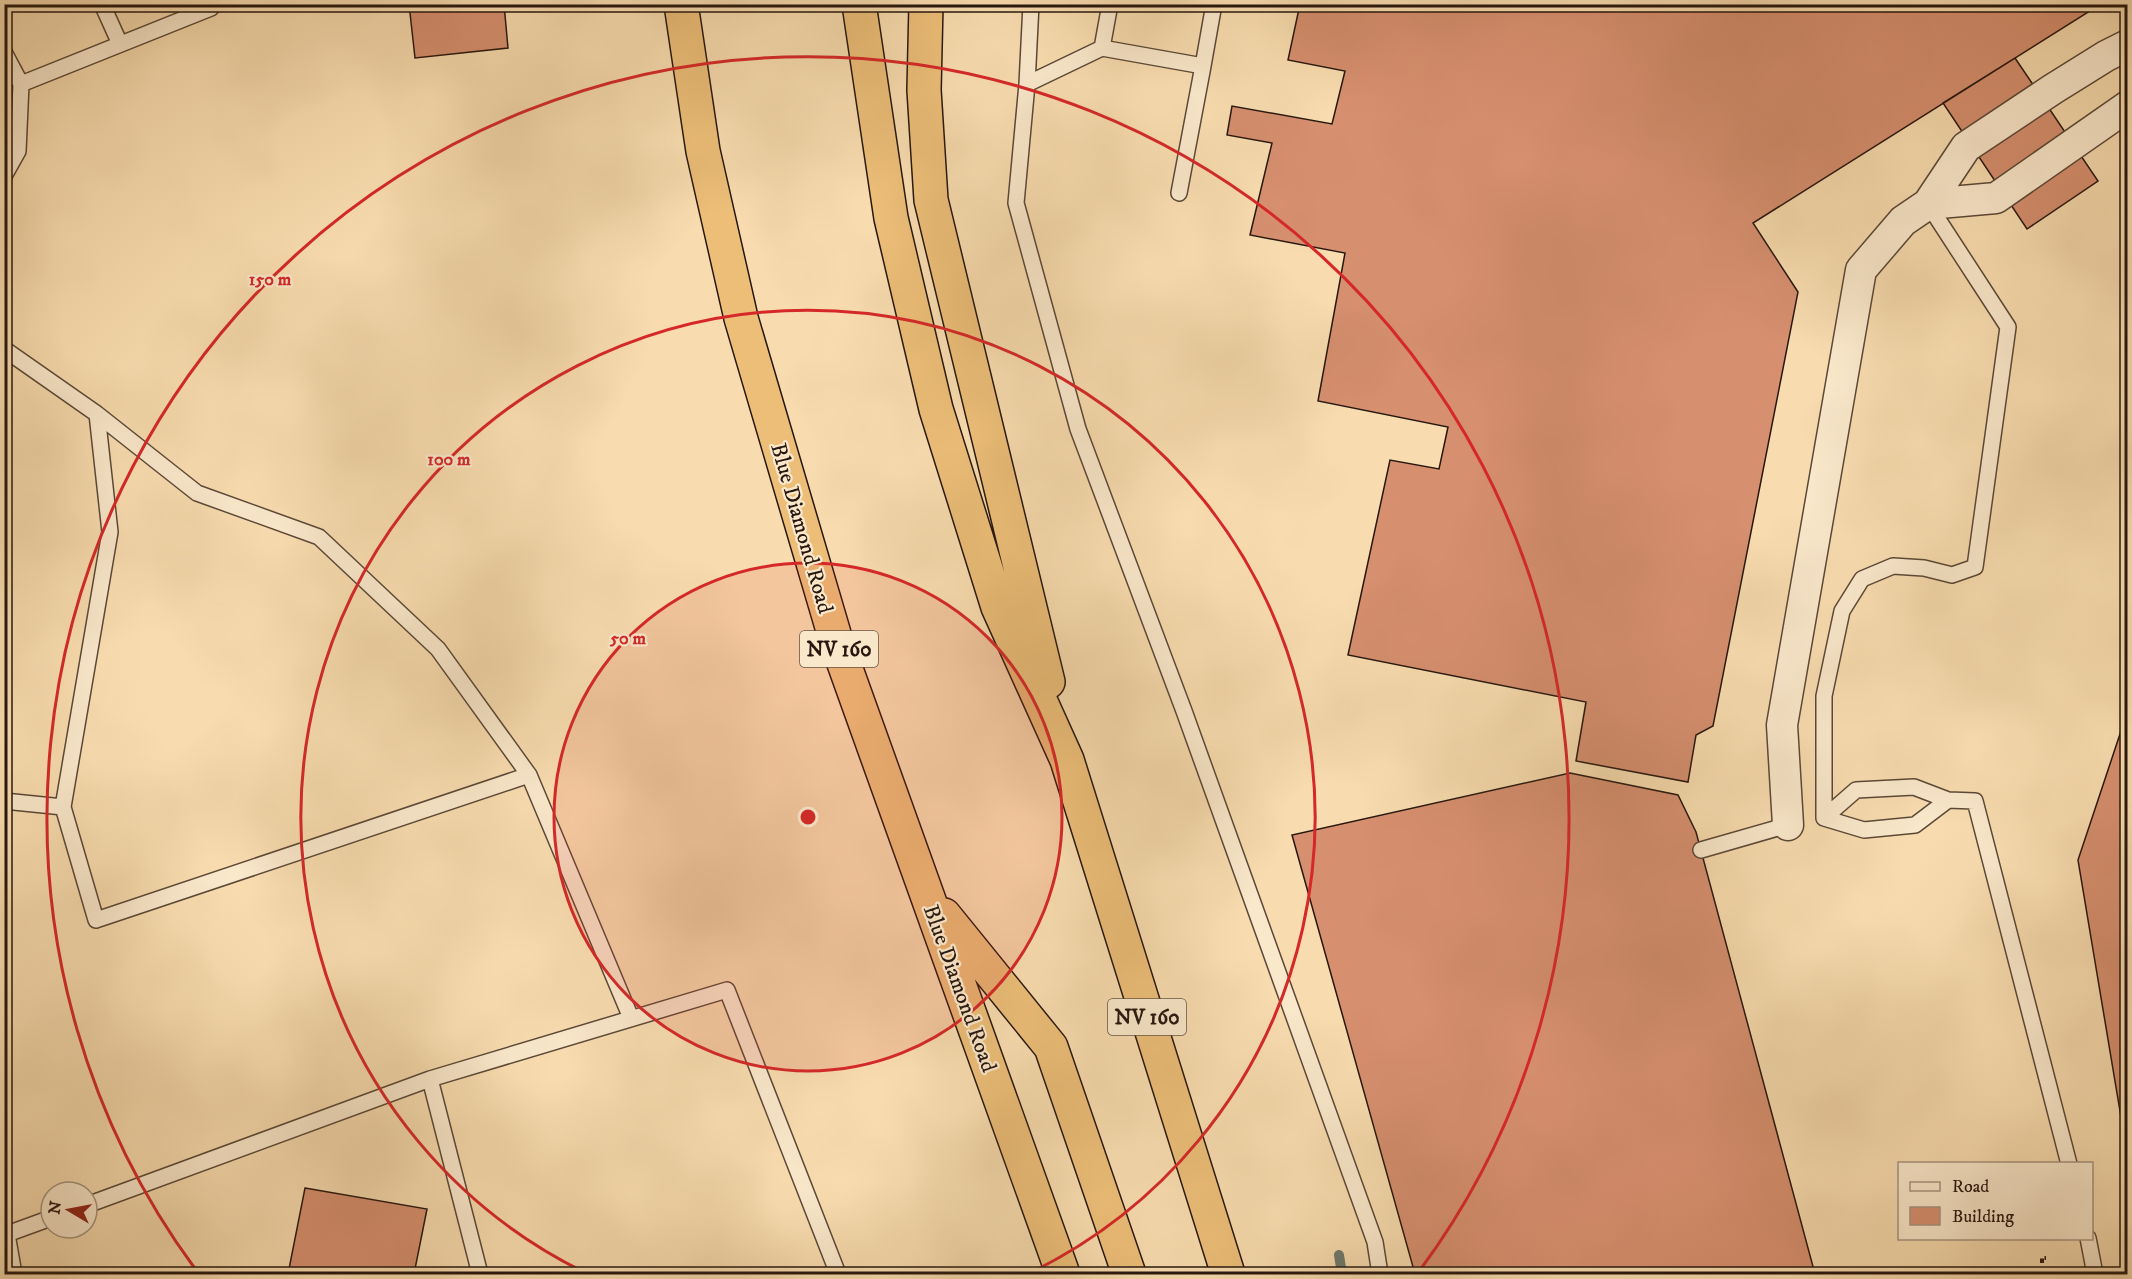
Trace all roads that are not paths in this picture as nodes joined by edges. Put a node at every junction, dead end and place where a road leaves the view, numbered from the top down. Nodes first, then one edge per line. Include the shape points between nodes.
1 (102, 4) edge
2 (681, 4) edge
3 (859, 4) edge
4 (926, 4) edge
5 (1031, 4) edge
6 (1110, 4) edge
7 (1214, 4) edge
8 (212, 6) edge
9 (120, 44) junction
10 (2127, 45) edge
11 (1102, 48) junction
12 (4, 52) edge
13 (1203, 66) junction
14 (21, 84) junction
15 (1027, 84) junction
16 (2127, 106) edge
17 (4, 176) edge
18 (1179, 193) dead end
19 (1928, 204) junction
20 (4, 349) edge
21 (97, 414) junction
22 (1066, 760) junction
23 (529, 775) junction
24 (1948, 800) junction
25 (4, 801) edge
26 (63, 807) junction
27 (1824, 818) junction
28 (1788, 825) joint
29 (1701, 850) dead end
30 (928, 895) junction
31 (631, 1018) junction
32 (430, 1079) junction
33 (2068, 1162) edge
34 (99, 1201) edge
35 (39, 1222) edge
36 (6, 1234) edge
37 (2088, 1240) edge
38 (14, 1275) edge
39 (480, 1275) edge
40 (838, 1275) edge
41 (1063, 1275) edge
42 (1129, 1275) edge
43 (1228, 1275) edge
44 (1380, 1275) edge
45 (2095, 1275) edge

1 - 9 lane
2 - 30 highway, Blue Diamond Road / NV 160 via 703,151 741,318 837,644
3 - 22 highway, NV 160 via 891,218 936,409 998,607
4 - 22 highway via 924,90 932,200
5 - 15 lane
6 - 11 lane
7 - 13 lane
8 - 9 lane
9 - 14 lane
10 - 19 street via 1966,147
11 - 13 lane
11 - 15 lane
12 - 14 lane
13 - 18 lane
14 - 17 lane via 18,151
15 - 44 lane via 1016,203 1078,429 1371,1230
16 - 19 street via 1996,198
19 - 27 lane via 2008,327 1975,567 1952,575 1893,566 1862,579 1842,611 1824,696
19 - 28 street via 1903,221 1861,270 1782,726
20 - 21 lane
21 - 23 lane via 197,493 319,537 438,649
21 - 26 lane via 110,532
22 - 43 highway, NV 160
23 - 26 lane via 96,920
23 - 31 lane
24 - 27 lane via 1916,825 1864,830
24 - 27 lane via 1914,787 1856,790
24 - 33 lane via 1975,801
25 - 26 lane
28 - 29 lane
30 - 41 highway, Blue Diamond Road / NV 160
30 - 42 highway via 1051,1047
31 - 32 lane
31 - 40 lane via 727,990
32 - 34 lane
32 - 39 lane
35 - 36 lane
36 - 38 lane
37 - 45 lane

